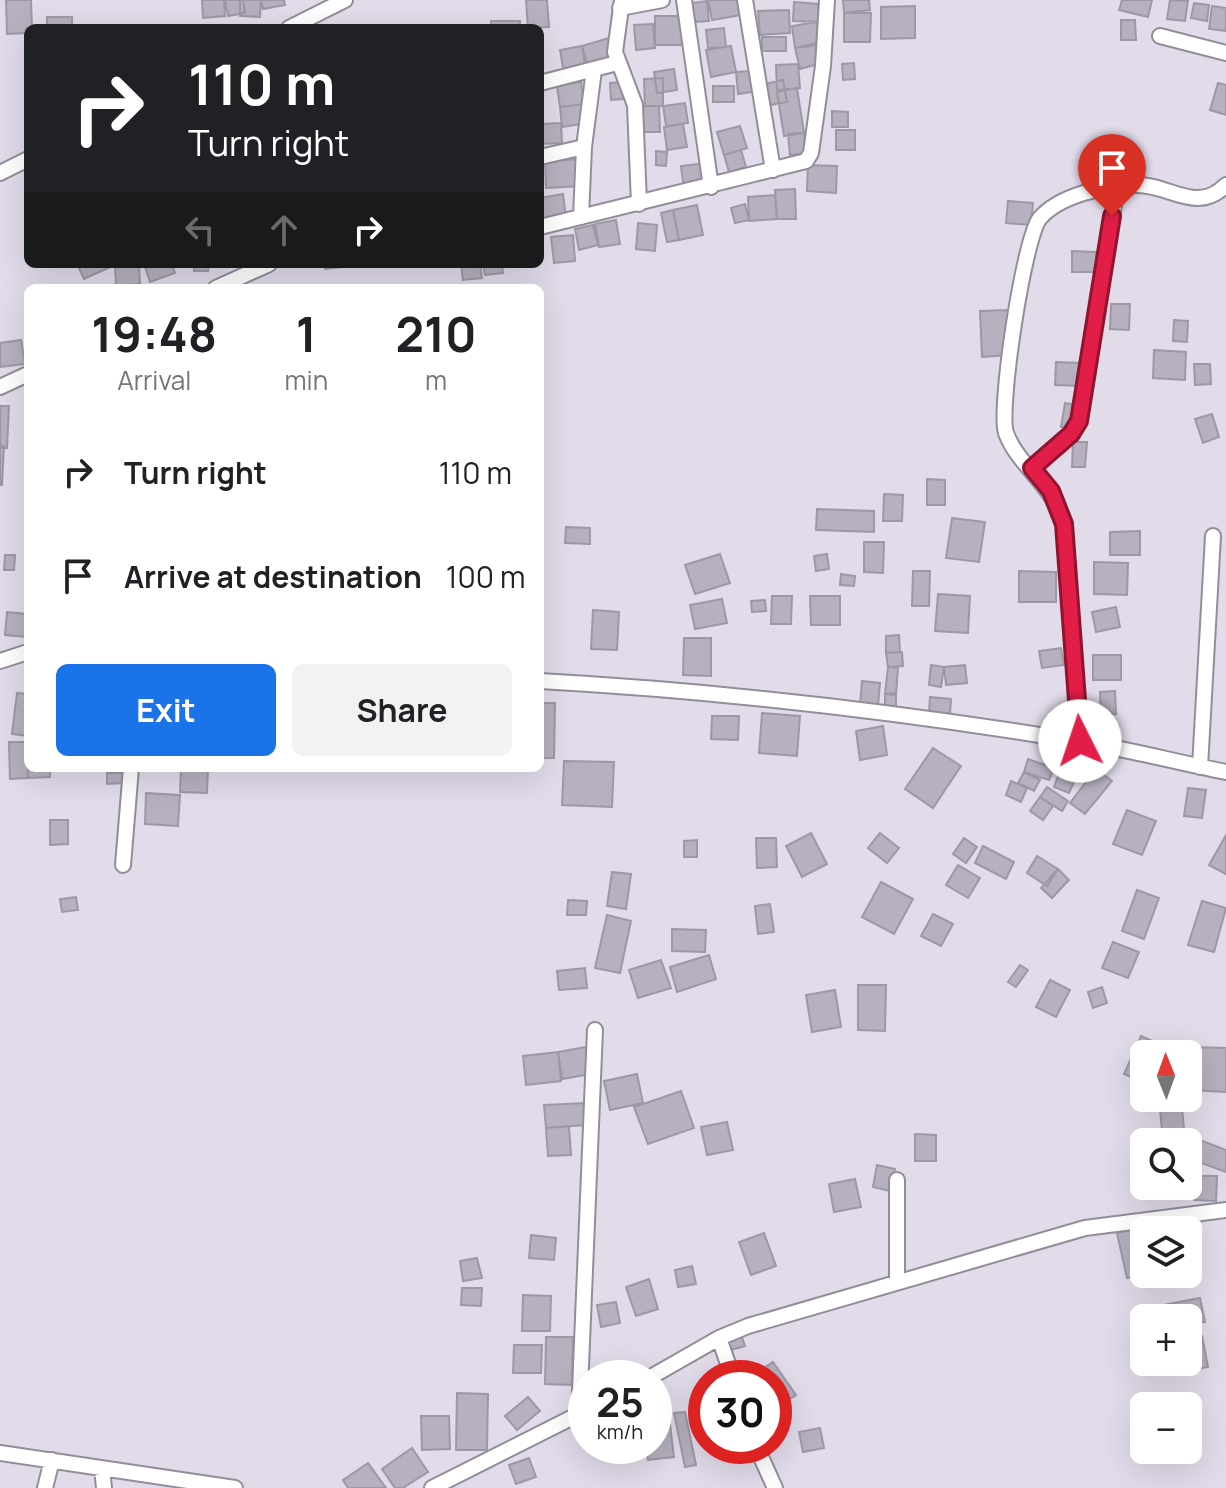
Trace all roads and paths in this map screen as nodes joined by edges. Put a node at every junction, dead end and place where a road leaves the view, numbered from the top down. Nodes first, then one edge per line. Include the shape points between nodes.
1 (345, 0) edge
2 (662, 0) edge
3 (684, 0) edge
4 (745, 0) edge
5 (827, 0) edge
6 (621, 4) edge
7 (297, 24) edge
8 (1160, 36) dead end
9 (1226, 53) edge
10 (617, 63) junction
11 (594, 70) junction
12 (544, 82) edge
13 (584, 147) junction
14 (544, 156) edge
15 (24, 161) edge
16 (773, 170) junction
17 (0, 173) edge
18 (1226, 185) edge
19 (711, 187) junction
20 (1117, 187) junction
21 (639, 204) junction
22 (581, 217) junction
23 (544, 226) edge
24 (260, 268) edge
25 (225, 284) edge
26 (24, 376) edge
27 (0, 387) edge
28 (1032, 468) junction
29 (1213, 536) dead end
30 (24, 653) edge
31 (0, 661) edge
32 (544, 681) edge
33 (1080, 741) junction
34 (1200, 767) junction
35 (131, 772) edge
36 (1226, 772) edge
37 (123, 865) dead end
38 (595, 1030) dead end
39 (897, 1180) dead end
40 (1226, 1210) edge
41 (897, 1282) junction
42 (719, 1338) junction
43 (584, 1360) edge
44 (727, 1360) edge
45 (672, 1365) edge
46 (568, 1420) edge
47 (0, 1453) edge
48 (52, 1460) junction
49 (764, 1464) edge
50 (102, 1469) junction
51 (448, 1484) edge
52 (45, 1488) edge
53 (104, 1488) edge
54 (235, 1488) edge
55 (432, 1488) edge
56 (775, 1488) edge

1 - 7 street
2 - 6 street
3 - 19 street
4 - 16 street
5 - 16 street via 811,153 801,163
6 - 10 street
8 - 9 street
10 - 11 street
10 - 21 street via 635,105
11 - 12 street
11 - 13 street
13 - 14 street
13 - 22 street
15 - 17 street
16 - 19 street
18 - 20 street via 1199,199 1149,185
19 - 21 street
20 - 28 street via 1079,421
20 - 28 street via 1059,204 1038,220 1032,233 1003,409 1009,440
21 - 22 street
22 - 23 street
24 - 25 street
26 - 27 street
28 - 33 street via 1051,491 1064,524
29 - 34 street
30 - 31 street
32 - 33 street via 699,691
33 - 34 street
34 - 36 street
35 - 37 street
38 - 43 street
39 - 41 street
40 - 41 street via 1085,1228
41 - 42 street
42 - 44 street
42 - 45 street
46 - 51 street
47 - 48 street
48 - 50 street
48 - 52 street
49 - 56 street
50 - 53 street
50 - 54 street
51 - 55 street

